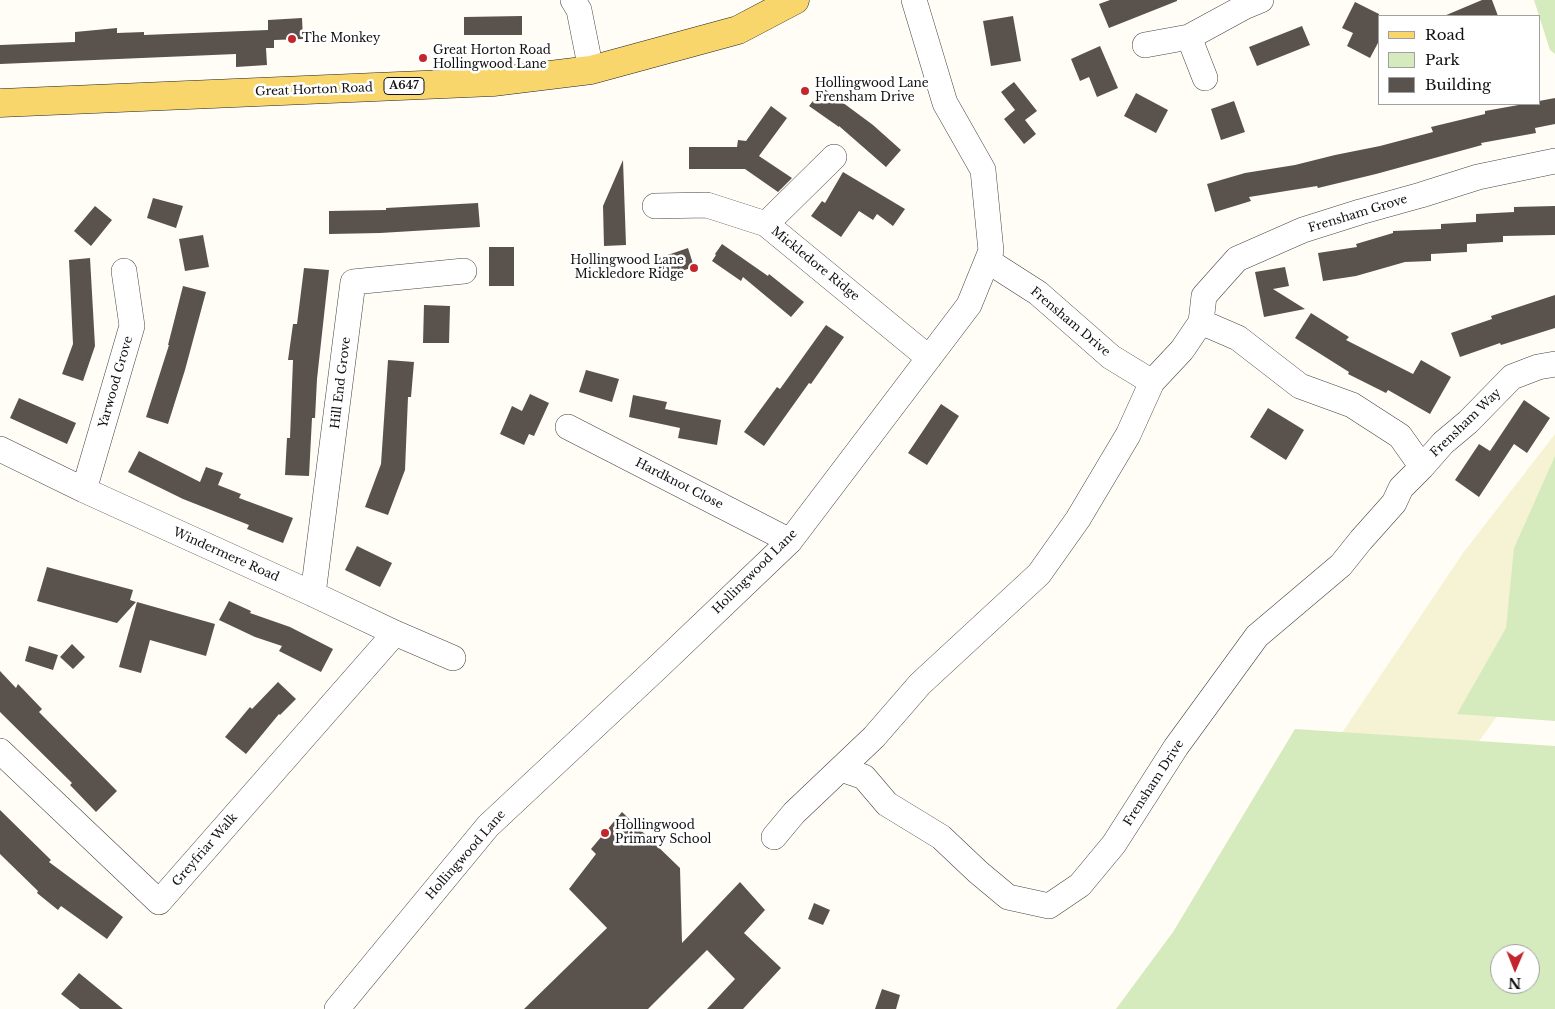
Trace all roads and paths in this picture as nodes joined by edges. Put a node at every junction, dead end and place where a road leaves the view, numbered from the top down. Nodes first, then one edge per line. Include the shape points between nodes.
1 (572, 0) edge
2 (795, 0) edge
3 (914, 0) edge
4 (1261, 0) edge
5 (1189, 37) junction
6 (1145, 44) dead end
7 (591, 70) junction
8 (1205, 78) dead end
9 (0, 103) edge
10 (834, 157) dead end
11 (1555, 161) edge
12 (655, 206) dead end
13 (766, 224) junction
14 (988, 261) junction
15 (124, 271) dead end
16 (464, 271) dead end
17 (1201, 322) junction
18 (929, 358) junction
19 (1555, 364) edge
20 (1152, 382) junction
21 (568, 427) dead end
22 (0, 450) edge
23 (1422, 467) junction
24 (84, 490) junction
25 (790, 541) junction
26 (313, 594) junction
27 (394, 633) junction
28 (453, 658) dead end
29 (0, 751) edge
30 (841, 769) junction
31 (774, 837) dead end
32 (336, 1009) edge

1 - 7 street via 578,10
2 - 7 main road, Great Horton Road / A647 via 738,30
3 - 14 street, Hollingwood Lane via 945,103 983,170 991,251
4 - 5 street
5 - 6 street
5 - 8 street
7 - 9 main road, Great Horton Road / A647 via 493,82
10 - 13 street
11 - 17 street, Frensham Grove via 1478,177 1360,212 1303,230 1237,259 1204,296
12 - 13 street, Mickledore Ridge via 707,205
13 - 18 street, Mickledore Ridge
14 - 18 street, Hollingwood Lane via 969,305
14 - 20 street, Frensham Drive via 1038,293 1111,357
15 - 24 street, Yarwood Grove via 132,326
16 - 26 street, Hill End Grove via 353,282
17 - 20 street, Frensham Grove via 1182,350
17 - 23 street, Frensham Way via 1238,338 1300,386 1352,405 1400,436
18 - 25 street, Hollingwood Lane
19 - 23 street, Frensham Way via 1512,377
20 - 30 street via 1128,435 1078,519 1039,574 920,684
21 - 25 street, Hardknot Close
22 - 24 street, Windermere Road
23 - 30 street, Frensham Drive via 1401,488 1394,503 1341,566 1257,636 1176,748 1114,844 1080,885 1049,906 1008,897 941,837 887,804 864,777
24 - 26 street, Windermere Road
25 - 32 street, Hollingwood Lane via 488,826
26 - 27 street, Windermere Road
27 - 28 street, Windermere Road
27 - 29 street, Greyfriar Walk via 159,902
30 - 31 street

